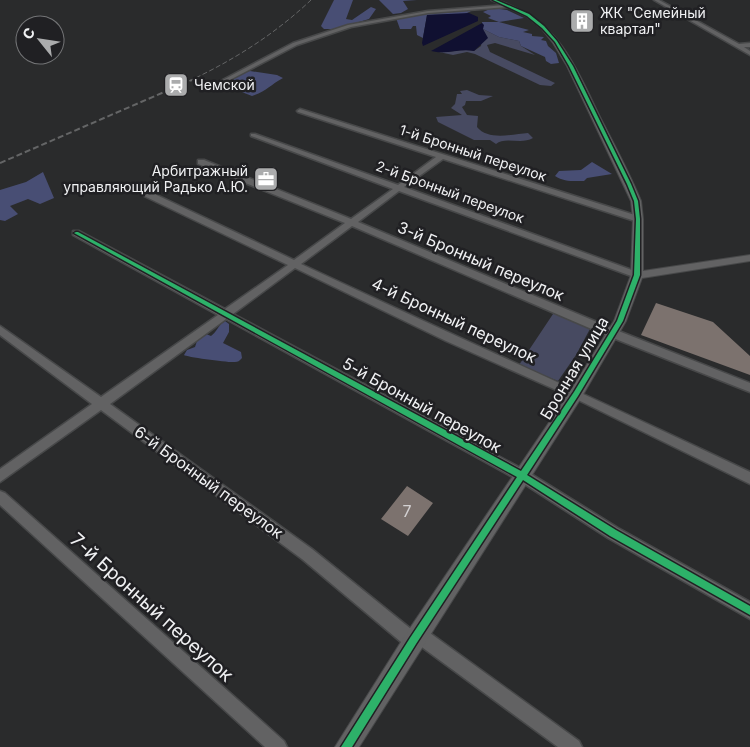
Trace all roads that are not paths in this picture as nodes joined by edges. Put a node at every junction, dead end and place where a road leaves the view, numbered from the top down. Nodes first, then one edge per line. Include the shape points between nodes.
1 (494, 0) edge
2 (656, 0) edge
3 (506, 6) junction
4 (750, 45) edge
5 (738, 46) junction
6 (750, 53) edge
7 (220, 83) dead end
8 (300, 111) dead end
9 (253, 135) dead end
10 (442, 156) junction
11 (200, 162) dead end
12 (399, 188) junction
13 (143, 192) dead end
14 (638, 219) junction
15 (353, 222) junction
16 (76, 233) dead end
17 (750, 258) edge
18 (294, 262) junction
19 (637, 276) junction
20 (225, 313) junction
21 (0, 330) edge
22 (612, 333) junction
23 (750, 388) edge
24 (576, 394) junction
25 (102, 403) junction
26 (0, 476) edge
27 (523, 476) junction
28 (750, 478) edge
29 (0, 497) edge
30 (750, 611) edge
31 (415, 638) junction
32 (278, 747) edge
33 (346, 747) edge
34 (573, 747) edge

1 - 3 street, Бронная улица
2 - 5 street
3 - 7 street via 428,12 350,26 295,44
3 - 14 street, Бронная улица via 528,15 544,27 568,61 629,184 636,201
4 - 5 street
5 - 6 street
8 - 10 street, 1-й Бронный переулок
9 - 12 street, 2-й Бронный переулок
10 - 12 street
10 - 14 street, 1-й Бронный переулок
11 - 15 street, 3-й Бронный переулок
12 - 15 street
12 - 19 street, 2-й Бронный переулок
13 - 18 street, 4-й Бронный переулок
14 - 19 street, Бронная улица
15 - 18 street
15 - 22 street, 3-й Бронный переулок
16 - 20 street, 5-й Бронный переулок
17 - 19 street
18 - 20 street
18 - 24 street, 4-й Бронный переулок via 450,338
19 - 22 street, Бронная улица
20 - 25 street
20 - 27 street, 5-й Бронный переулок
21 - 25 street, 6-й Бронный переулок
22 - 23 street, 3-й Бронный переулок
22 - 24 street, Бронная улица
24 - 27 street, Бронная улица
24 - 28 street, 4-й Бронный переулок
25 - 26 street
25 - 31 street, 6-й Бронный переулок
27 - 30 street, 5-й Бронный переулок
27 - 31 street, Бронная улица
29 - 32 street, 7-й Бронный переулок
31 - 33 street, Бронная улица
31 - 34 street, 6-й Бронный переулок

